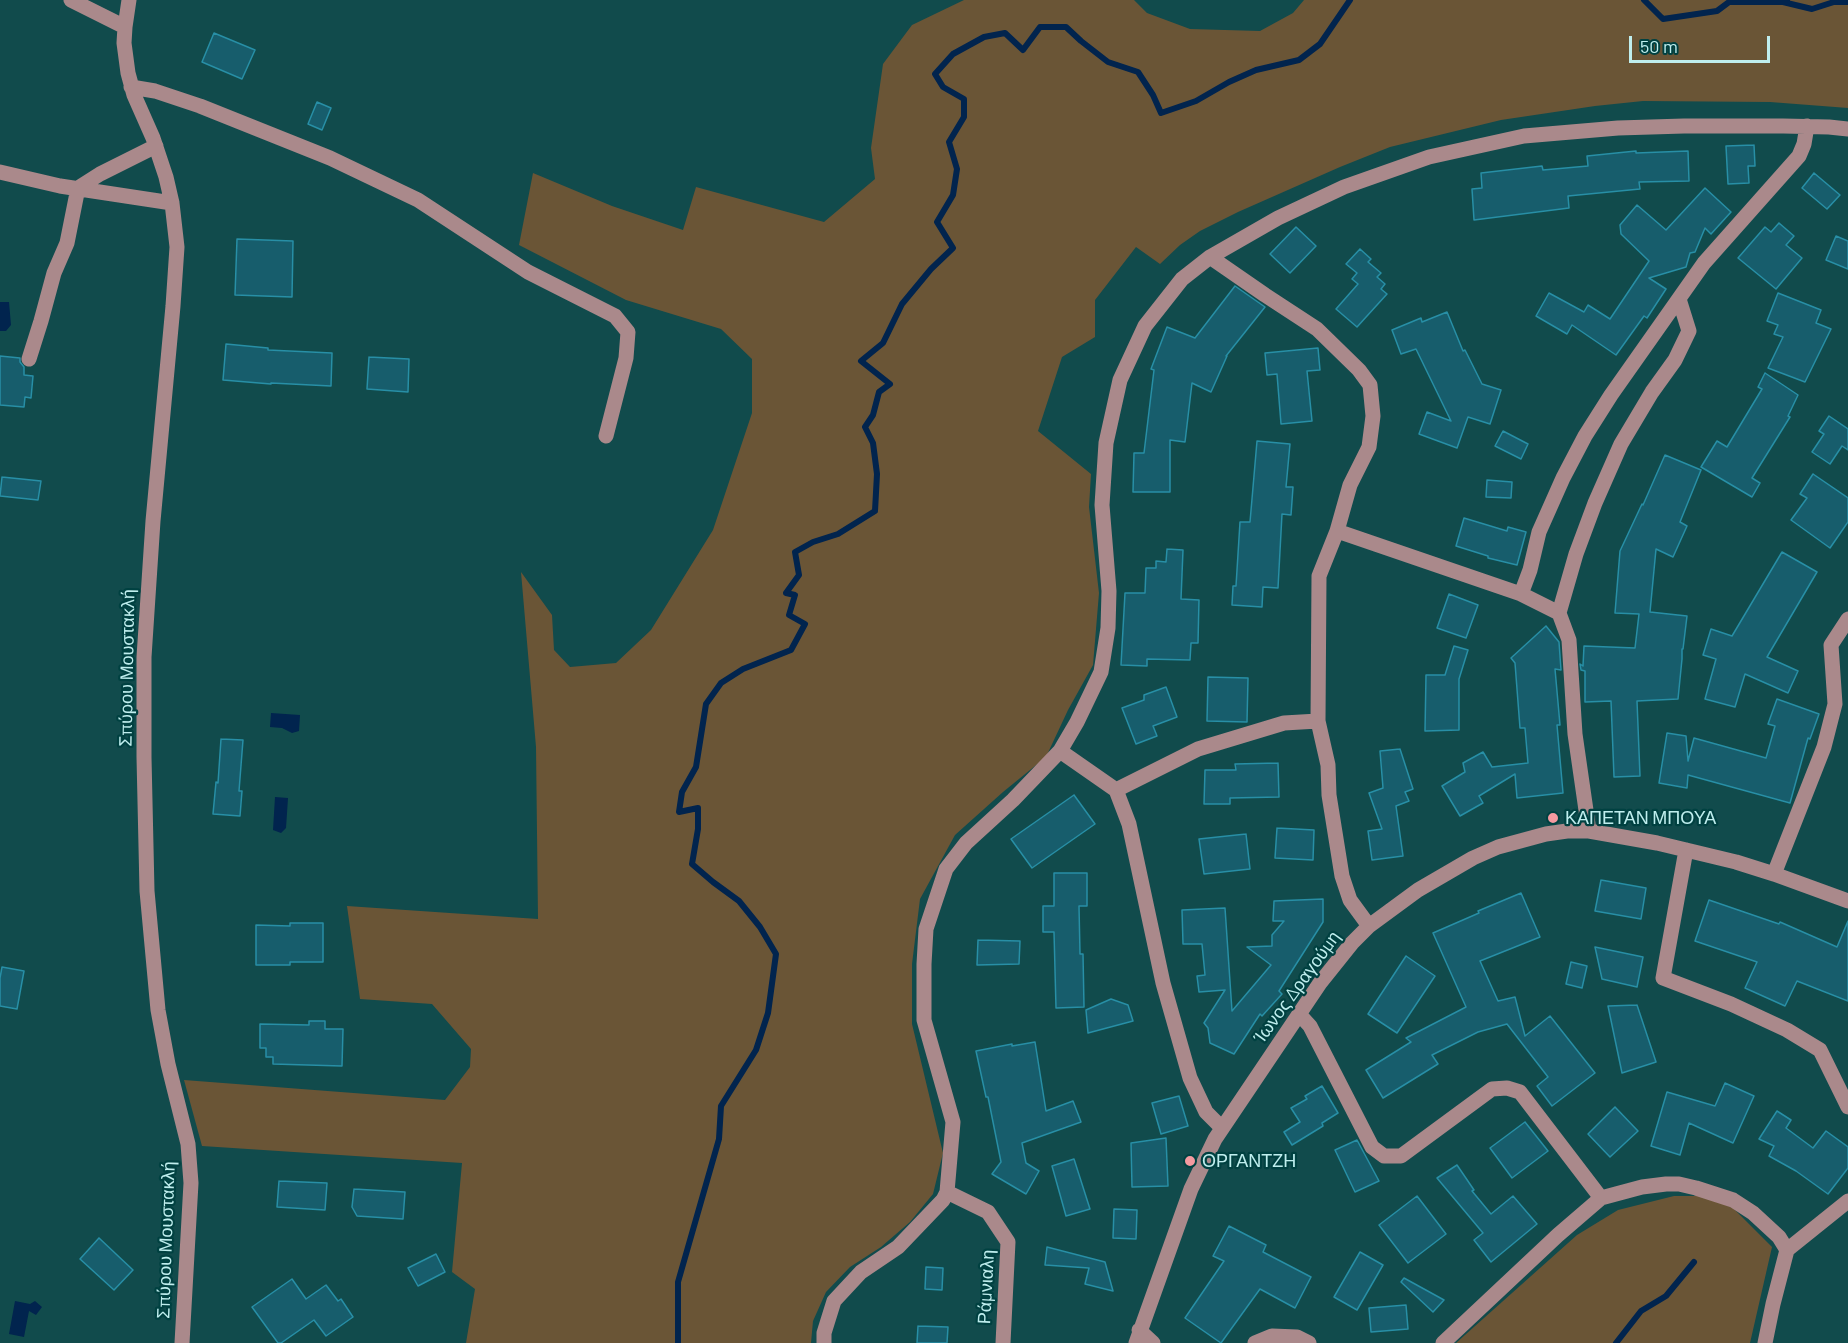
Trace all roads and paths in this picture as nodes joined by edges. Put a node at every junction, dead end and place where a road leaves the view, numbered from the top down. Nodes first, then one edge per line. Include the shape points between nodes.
1 (71, 0) edge
2 (129, 0) edge
3 (124, 27) junction
4 (131, 87) junction
5 (1806, 126) junction
6 (1848, 129) edge
7 (156, 146) junction
8 (0, 172) edge
9 (78, 188) junction
10 (172, 203) junction
11 (1210, 257) junction
12 (1679, 299) junction
13 (29, 358) dead end
14 (606, 436) dead end
15 (1336, 531) junction
16 (1521, 594) junction
17 (1558, 613) junction
18 (1848, 619) edge
19 (1318, 721) junction
20 (1060, 751) junction
21 (1116, 790) junction
22 (1588, 831) junction
23 (1686, 850) junction
24 (1774, 874) junction
25 (1848, 901) edge
26 (1369, 926) junction
27 (1299, 1014) junction
28 (1848, 1107) edge
29 (1222, 1128) junction
30 (947, 1192) junction
31 (1601, 1198) junction
32 (1848, 1201) edge
33 (1787, 1250) junction
34 (1137, 1337) edge
35 (182, 1343) edge
36 (824, 1343) edge
37 (1003, 1343) edge
38 (1153, 1343) edge
39 (1255, 1343) edge
40 (1309, 1343) edge
41 (1443, 1343) edge
42 (1766, 1343) edge

1 - 3 street
2 - 3 street, Σπύρου Μουστακλή
3 - 4 street, Σπύρου Μουστακλή
4 - 7 street, Σπύρου Μουστακλή
4 - 14 street via 200,106 330,158 418,200 528,272 615,316 628,332 626,358
5 - 6 street
5 - 11 street via 1618,128 1524,136 1429,157 1344,187 1278,218
5 - 12 street via 1799,156 1704,263
7 - 9 street
7 - 10 street, Σπύρου Μουστακλή
8 - 9 street
9 - 10 street
9 - 13 street via 68,243 54,273
10 - 35 street, Σπύρου Μουστακλή via 177,260 153,521 144,657 144,757 147,891 157,1001 188,1144 191,1183
11 - 15 street via 1317,329 1370,385 1373,416 1369,447 1350,485
11 - 20 street via 1182,279 1145,326 1120,380 1106,443 1101,505 1109,591 1101,672
12 - 16 street via 1611,395 1573,458 1539,531
12 - 17 street via 1689,331 1621,444 1594,503
15 - 16 street
15 - 19 street via 1319,576
16 - 17 street
17 - 22 street via 1569,640 1575,734
18 - 24 street via 1831,645 1835,704 1824,747
19 - 21 street via 1284,723 1198,749
19 - 26 street via 1344,883 1350,900
20 - 21 street
20 - 30 street via 966,843 946,869 926,929 924,1020 953,1122
21 - 29 street via 1129,824 1163,983 1190,1078 1206,1112
22 - 23 street, Ίωνος Δραγούμη
22 - 26 street, Ίωνος Δραγούμη via 1546,834 1482,854 1418,890
23 - 24 street, Ίωνος Δραγούμη
23 - 28 street via 1663,978 1731,1004 1820,1050
24 - 25 street, Ίωνος Δραγούμη
26 - 27 street, Ίωνος Δραγούμη via 1336,962
27 - 29 street, Ίωνος Δραγούμη
27 - 31 street via 1310,1026 1371,1147 1383,1156 1401,1156 1492,1089 1507,1088 1520,1092
29 - 34 street, Ίωνος Δραγούμη via 1191,1189
30 - 36 street via 898,1247 861,1272 834,1300
30 - 37 street, Ράμνιαλη via 988,1212 1008,1242
31 - 33 street via 1666,1184 1696,1188 1733,1200 1753,1213
31 - 41 street
32 - 33 street
33 - 42 street
34 - 38 street
39 - 40 street via 1272,1336 1297,1337

